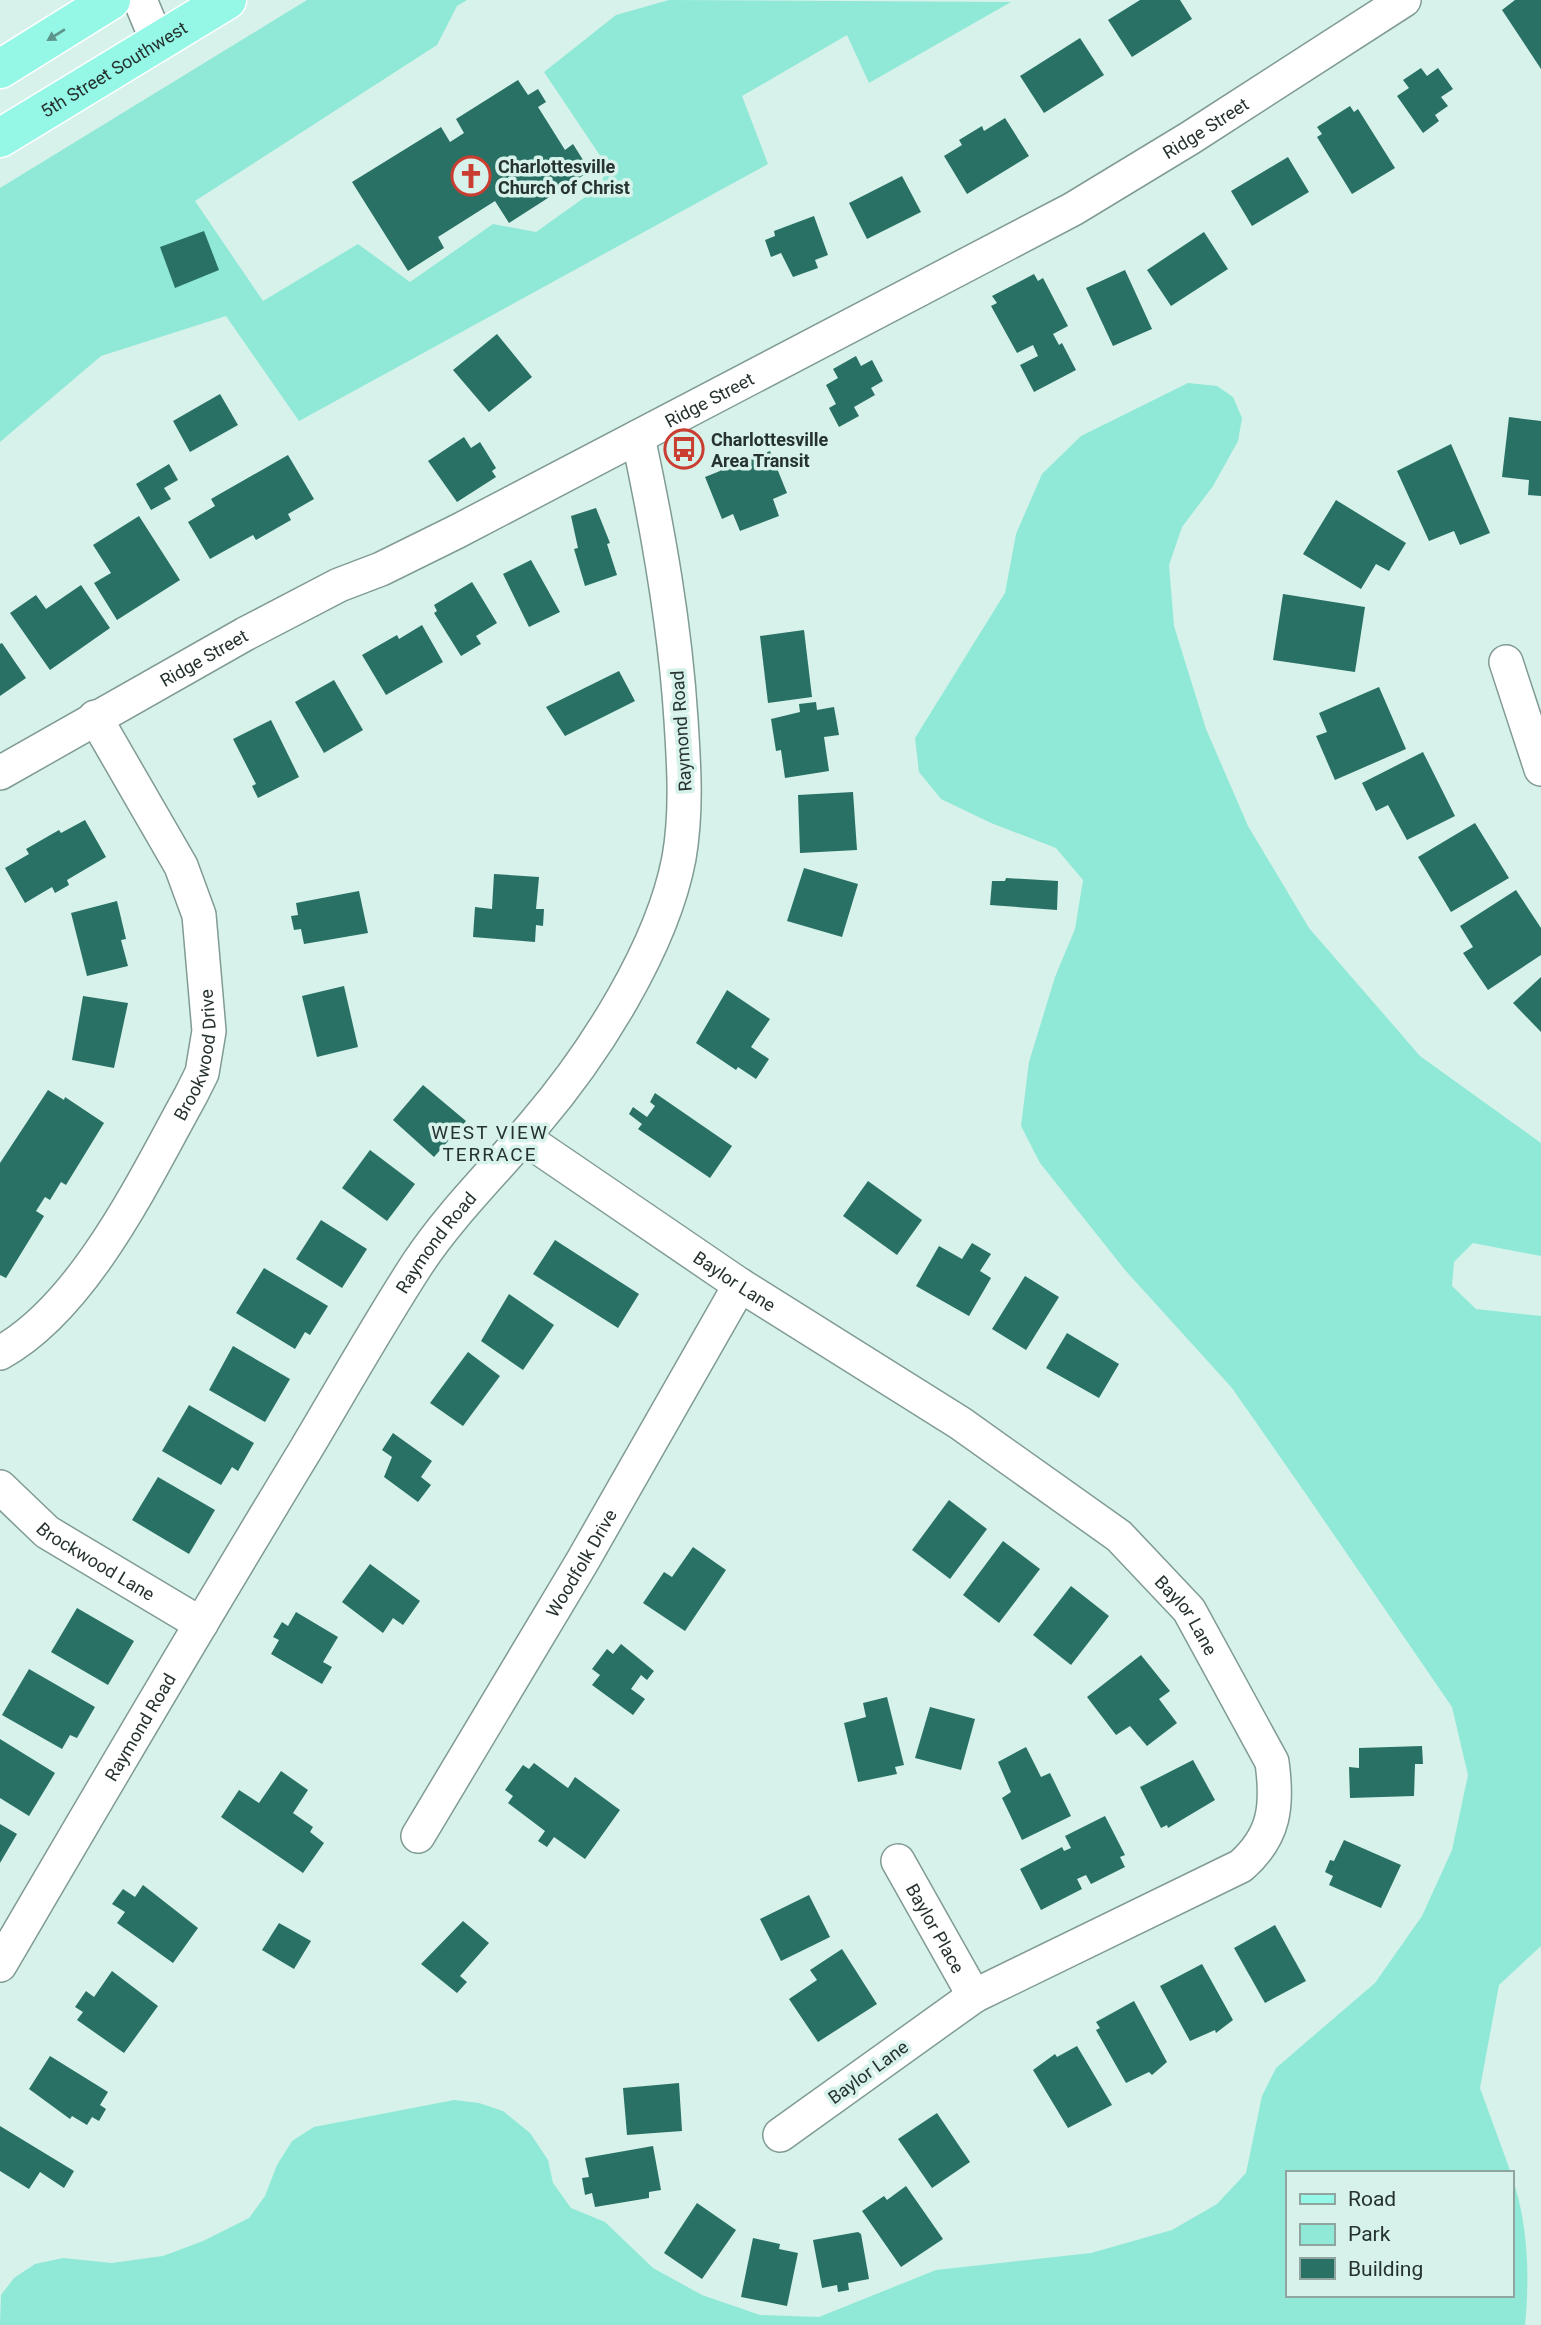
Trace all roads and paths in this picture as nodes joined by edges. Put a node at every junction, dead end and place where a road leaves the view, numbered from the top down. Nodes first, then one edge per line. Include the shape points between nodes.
1 (111, 0) edge
2 (140, 0) edge
3 (227, 0) edge
4 (1404, 0) edge
5 (158, 43) junction
6 (0, 69) edge
7 (0, 138) edge
8 (638, 437) junction
9 (1506, 662) dead end
10 (95, 716) junction
11 (1541, 769) edge
12 (0, 773) edge
13 (523, 1137) junction
14 (740, 1285) junction
15 (0, 1353) edge
16 (0, 1488) edge
17 (201, 1624) junction
18 (418, 1836) dead end
19 (898, 1861) dead end
20 (0, 1965) edge
21 (974, 1996) junction
22 (780, 2135) dead end

1 -> 6 main road
2 - 5 street
3 - 5 main road, 5th Street Southwest
4 - 8 street, Ridge Street via 1073,209
5 - 7 main road, 5th Street Southwest
8 - 10 street, Ridge Street via 458,531 339,585
8 - 13 street, Raymond Road via 662,549 679,678 686,793 678,859 664,912 641,963 584,1059
9 - 11 street
10 - 12 street, Ridge Street
10 - 15 street, Brookwood Drive via 181,866 194,903 206,972 209,1031 202,1073 191,1095 75,1289 18,1343
13 - 14 street, Baylor Lane
13 - 17 street, Raymond Road via 458,1207 419,1263
14 - 18 street, Woodfolk Drive
14 - 21 street, Baylor Lane via 960,1423 1119,1536 1189,1610 1272,1762 1275,1784 1270,1831 1258,1851 1241,1866
16 - 17 street, Brockwood Lane via 47,1532
17 - 20 street, Raymond Road
19 - 21 street, Baylor Place
21 - 22 street, Baylor Lane

